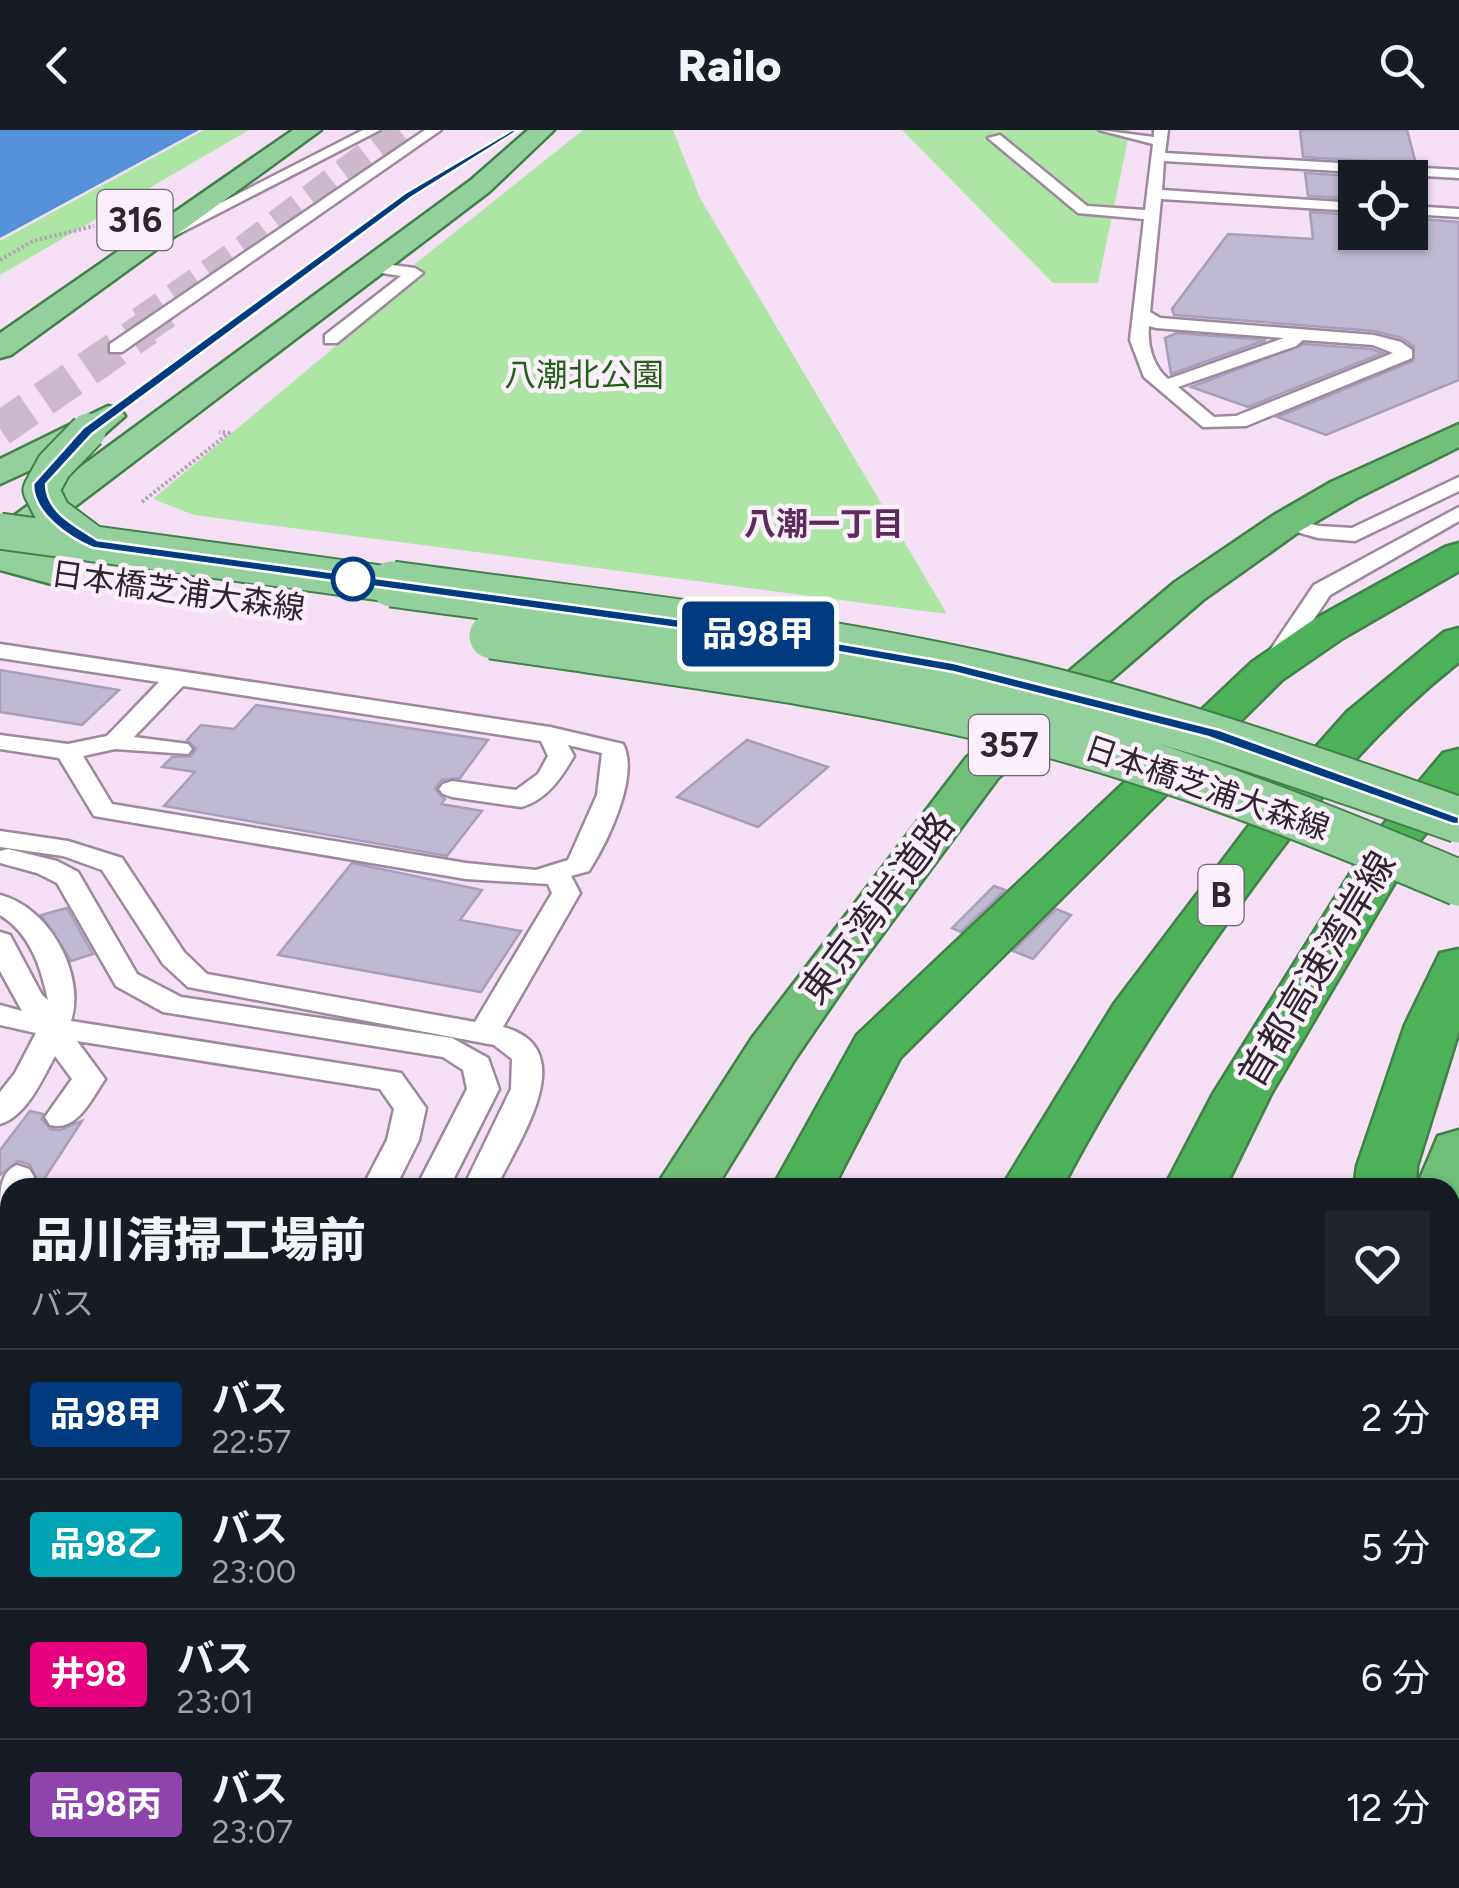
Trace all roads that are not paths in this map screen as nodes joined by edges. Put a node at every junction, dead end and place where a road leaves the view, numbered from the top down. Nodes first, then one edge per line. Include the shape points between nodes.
1 (275, 130) edge
2 (309, 130) edge
3 (373, 130) edge
4 (434, 130) edge
5 (515, 130) edge
6 (542, 130) edge
7 (1106, 130) edge
8 (995, 138) dead end
9 (1159, 143) edge
10 (480, 151) dead end
11 (1459, 174) edge
12 (1154, 194) junction
13 (1338, 206) edge
14 (1428, 211) edge
15 (1459, 213) edge
16 (1152, 215) junction
17 (146, 246) junction
18 (368, 267) junction
19 (1142, 314) junction
20 (0, 316) edge
21 (1290, 331) junction
22 (330, 339) dead end
23 (0, 348) edge
24 (116, 348) tunnel mouth
25 (1165, 386) junction
26 (136, 396) dead end
27 (88, 431) junction
28 (1459, 434) edge
29 (0, 473) edge
30 (1459, 483) edge
31 (1459, 513) edge
32 (1286, 523) junction
33 (0, 534) edge
34 (93, 544) junction
35 (0, 546) edge
36 (1459, 555) edge
37 (0, 561) edge
38 (59, 574) junction
39 (0, 576) edge
40 (1459, 641) edge
41 (0, 651) edge
42 (1267, 671) junction
43 (178, 676) junction
44 (550, 734) junction
45 (0, 742) edge
46 (115, 742) junction
47 (179, 749) dead end
48 (68, 752) junction
49 (1459, 763) edge
50 (452, 789) dead end
51 (1459, 820) edge
52 (0, 839) edge
53 (0, 855) edge
54 (556, 873) junction
55 (1459, 883) edge
56 (0, 903) edge
57 (0, 940) edge
58 (1459, 965) edge
59 (0, 1015) edge
60 (54, 1028) junction
61 (484, 1033) junction
62 (1242, 1094) junction
63 (0, 1113) edge
64 (61, 1117) dead end
65 (1459, 1151) edge
66 (383, 1178) edge
67 (437, 1178) edge
68 (484, 1178) edge
69 (691, 1178) edge
70 (807, 1178) edge
71 (1036, 1178) edge
72 (1199, 1178) edge
73 (1213, 1178) edge
74 (1386, 1178) edge
75 (1450, 1178) edge

1 - 20 main road, 316
2 - 17 main road
3 - 17 lane
4 - 24 lane
5 - 10 main road
6 - 18 main road, 日本橋芝浦大森線 via 480,186
7 - 9 lane
8 - 16 lane via 1083,210
9 - 11 lane
9 - 12 lane
12 - 13 lane
12 - 16 lane
14 - 15 lane
16 - 19 lane
17 - 23 main road
18 - 22 lane via 415,272
18 - 35 main road, 日本橋芝浦大森線
19 - 21 lane via 1156,323
19 - 25 lane via 1138,340 1150,373
21 - 25 lane via 1297,336 1290,342
21 - 25 lane via 1374,340 1406,354 1239,422 1210,423
26 - 27 main road
27 - 29 main road
27 - 34 main road, bridge via 49,469 40,498
28 - 32 highway, 東京湾岸道路 / 357
30 - 32 lane via 1355,534
31 - 42 lane via 1322,590
32 - 69 highway, 東京湾岸道路 / 357 via 1189,591 982,768 826,974
33 - 34 main road, 日本橋芝浦大森線, bridge
34 - 51 main road, 日本橋芝浦大森線, bridge via 786,638 954,668 1214,734
36 - 42 highway
37 - 38 main road, 日本橋芝浦大森線
38 - 39 main road
38 - 55 main road, 日本橋芝浦大森線, bridge via 755,674 1016,726 1174,772
40 - 71 highway, B via 1336,749 1244,864 1156,983
41 - 43 lane
42 - 70 highway via 877,1048
43 - 44 lane
43 - 46 lane
44 - 50 lane via 560,756 548,778 521,799
44 - 54 lane via 614,749 616,774 600,828 579,865
45 - 48 lane
46 - 47 lane
46 - 48 lane
48 - 54 lane via 104,810 466,872 538,878
49 - 62 highway, 首都高速湾岸線 via 1397,837
52 - 61 lane via 112,864 174,958 198,981
53 - 67 lane via 68,878 126,980 174,1005 452,1048 477,1065 484,1088
54 - 61 lane via 566,893
56 - 60 lane via 27,919 55,967 64,1000
57 - 60 lane via 28,998
58 - 74 highway via 1432,1026
59 - 60 lane
60 - 63 lane
60 - 64 lane via 90,1079
60 - 66 lane via 390,1080 410,1108
61 - 68 lane via 503,1037 528,1056 527,1089
62 - 72 highway, 首都高速湾岸線
62 - 73 highway
65 - 75 highway

